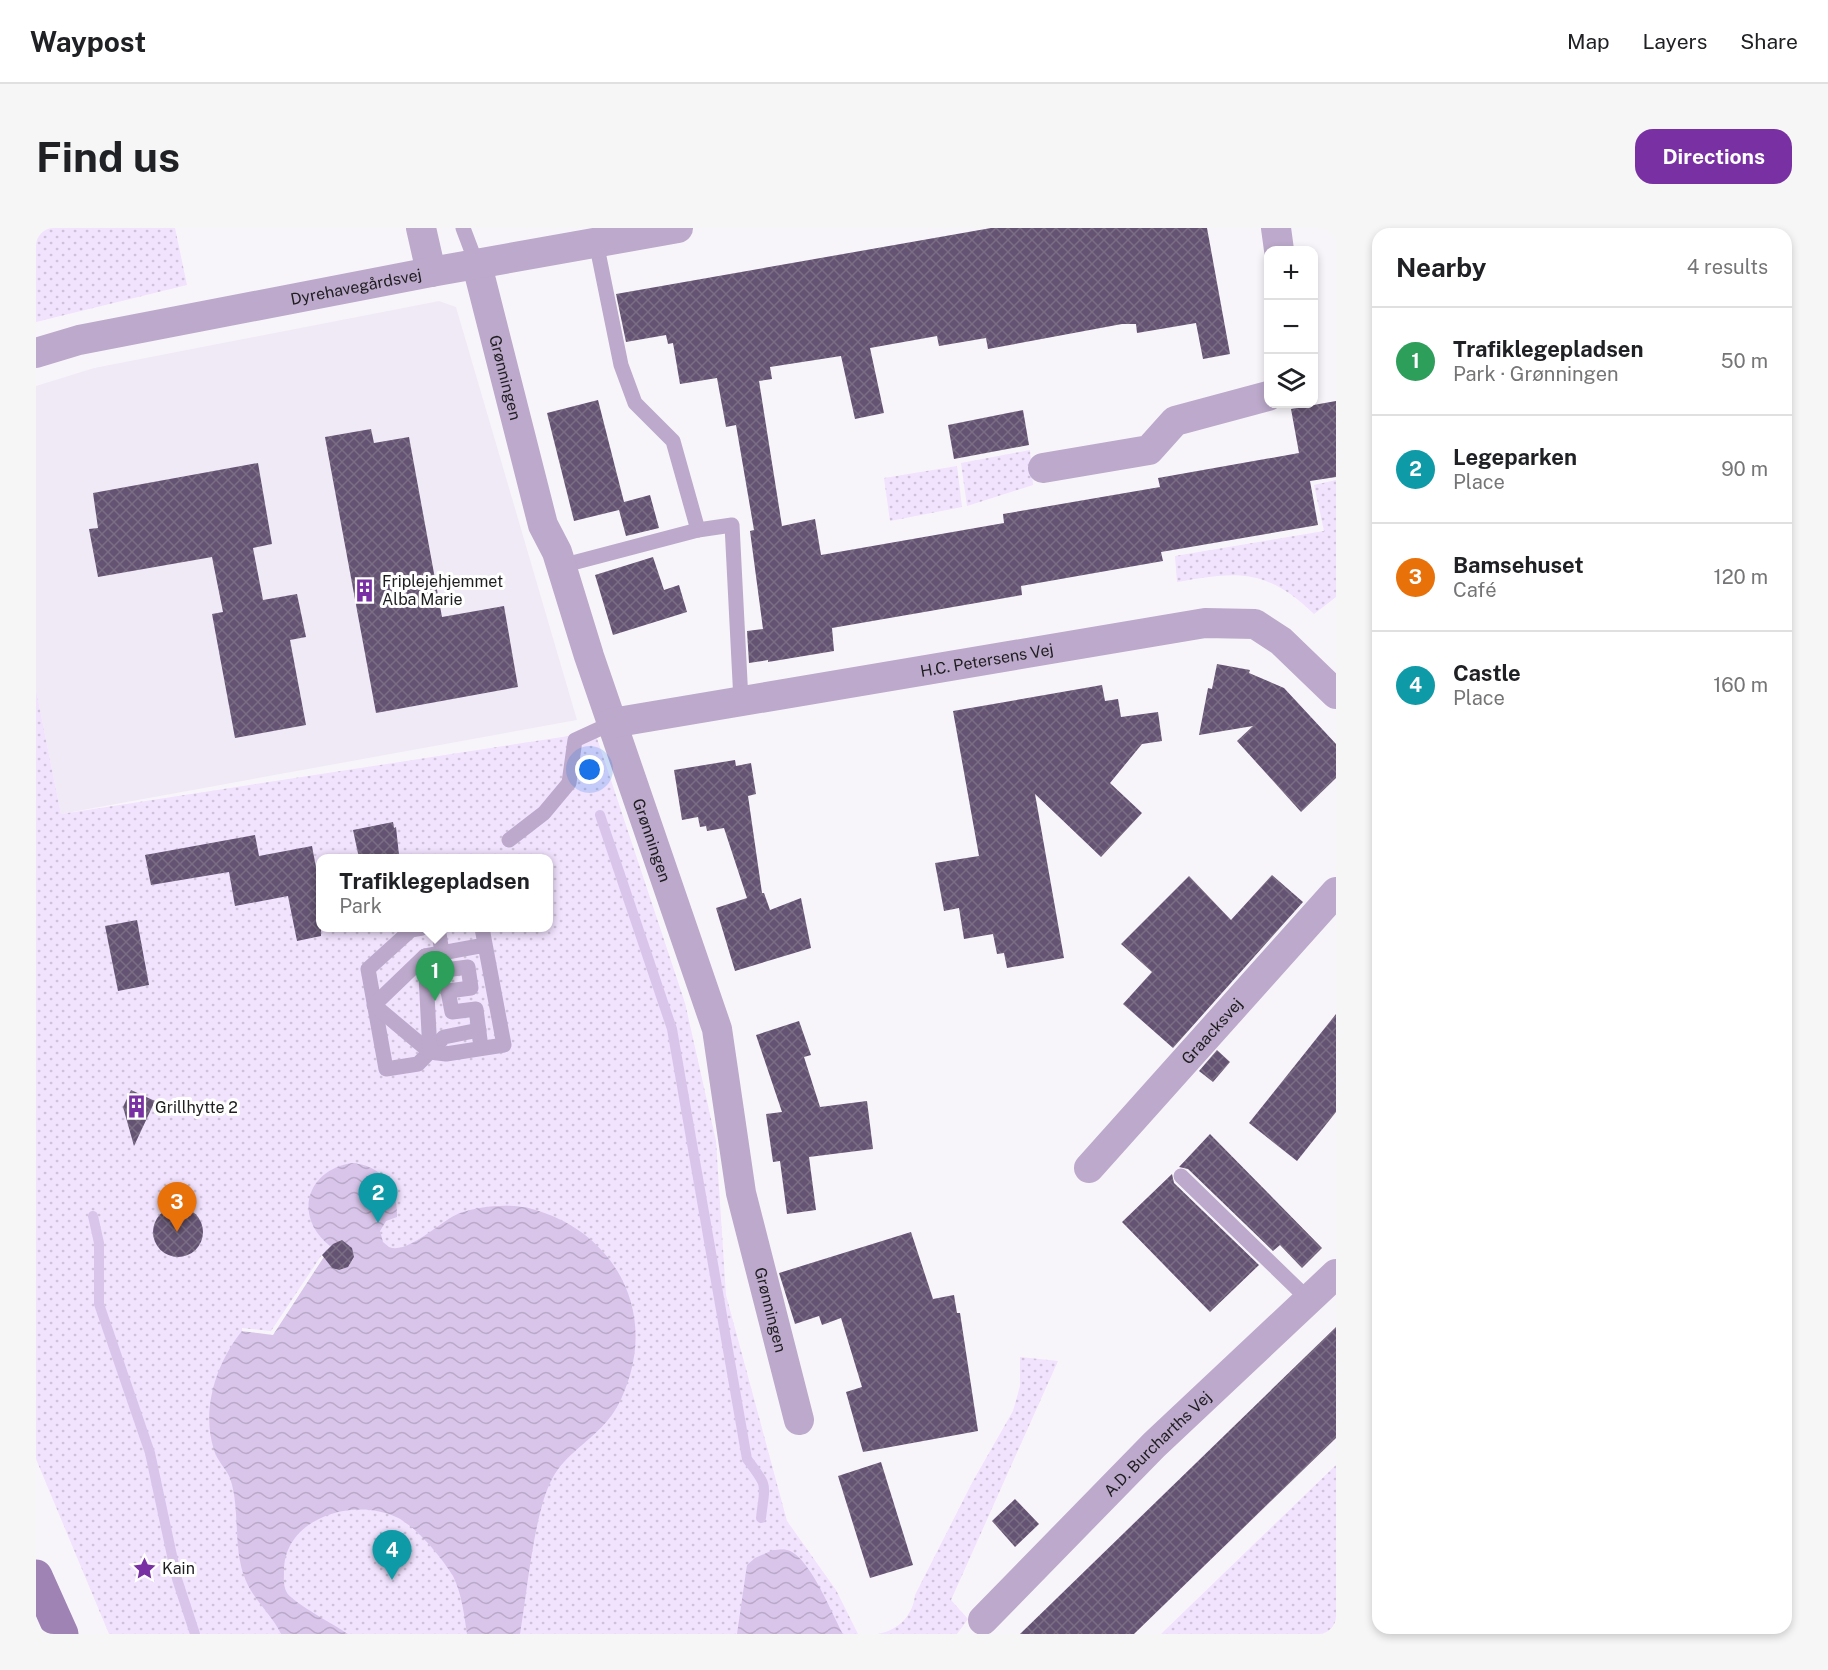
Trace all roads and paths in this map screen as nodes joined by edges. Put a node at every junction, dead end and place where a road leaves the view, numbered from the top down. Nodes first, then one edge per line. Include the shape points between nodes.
1 (421, 228) edge
2 (463, 228) edge
3 (678, 228) edge
4 (1276, 228) edge
5 (596, 242) junction
6 (1278, 246) edge
7 (477, 265) junction
8 (431, 272) junction
9 (36, 353) edge
10 (1264, 397) edge
11 (1043, 468) dead end
12 (698, 530) junction
13 (561, 566) junction
14 (1336, 694) edge
15 (741, 701) junction
16 (612, 723) junction
17 (509, 840) dead end
18 (1336, 892) edge
19 (409, 932) edge
20 (439, 932) edge
21 (483, 932) edge
22 (485, 945) junction
23 (442, 953) junction
24 (425, 956) junction
25 (374, 1005) junction
26 (500, 1024) junction
27 (479, 1029) junction
28 (482, 1048) junction
29 (430, 1052) junction
30 (1089, 1168) dead end
31 (1181, 1176) dead end
32 (1336, 1274) edge
33 (1309, 1300) junction
34 (799, 1420) dead end
35 (36, 1576) edge
36 (983, 1620) dead end
37 (56, 1632) edge

1 - 8 street
2 - 7 lane
3 - 5 street, Dyrehavegårdsvej
4 - 6 street
5 - 7 street, Dyrehavegårdsvej
5 - 12 lane via 621,365 635,403 672,441
7 - 8 street, Dyrehavegårdsvej
7 - 13 street, Grønningen via 543,525
8 - 9 street, Dyrehavegårdsvej via 79,340
10 - 11 street via 1175,422 1149,450
12 - 13 lane
12 - 15 lane via 732,525
13 - 16 street, Grønningen
14 - 15 street, H.C. Petersens Vej via 1281,641 1255,624 1205,622
15 - 16 street, H.C. Petersens Vej
16 - 17 lane via 575,740 569,783 544,813
16 - 34 street, Grønningen via 717,1029 741,1193
18 - 30 street, Graacksvej
19 - 25 lane via 368,969
20 - 23 lane
21 - 22 lane
22 - 23 lane
22 - 26 lane
23 - 24 lane
23 - 27 lane via 445,970 468,967 471,988 448,991 452,1012 476,1009
24 - 25 lane
24 - 29 lane
25 - 29 lane
25 - 29 lane via 387,1069 418,1064
26 - 27 lane
26 - 28 lane via 504,1045
27 - 28 lane
27 - 29 lane via 444,1036
28 - 29 lane via 446,1054
31 - 33 lane
32 - 33 street, A.D. Burcharths Vej
33 - 36 street, A.D. Burcharths Vej via 1130,1469
35 - 37 main road

